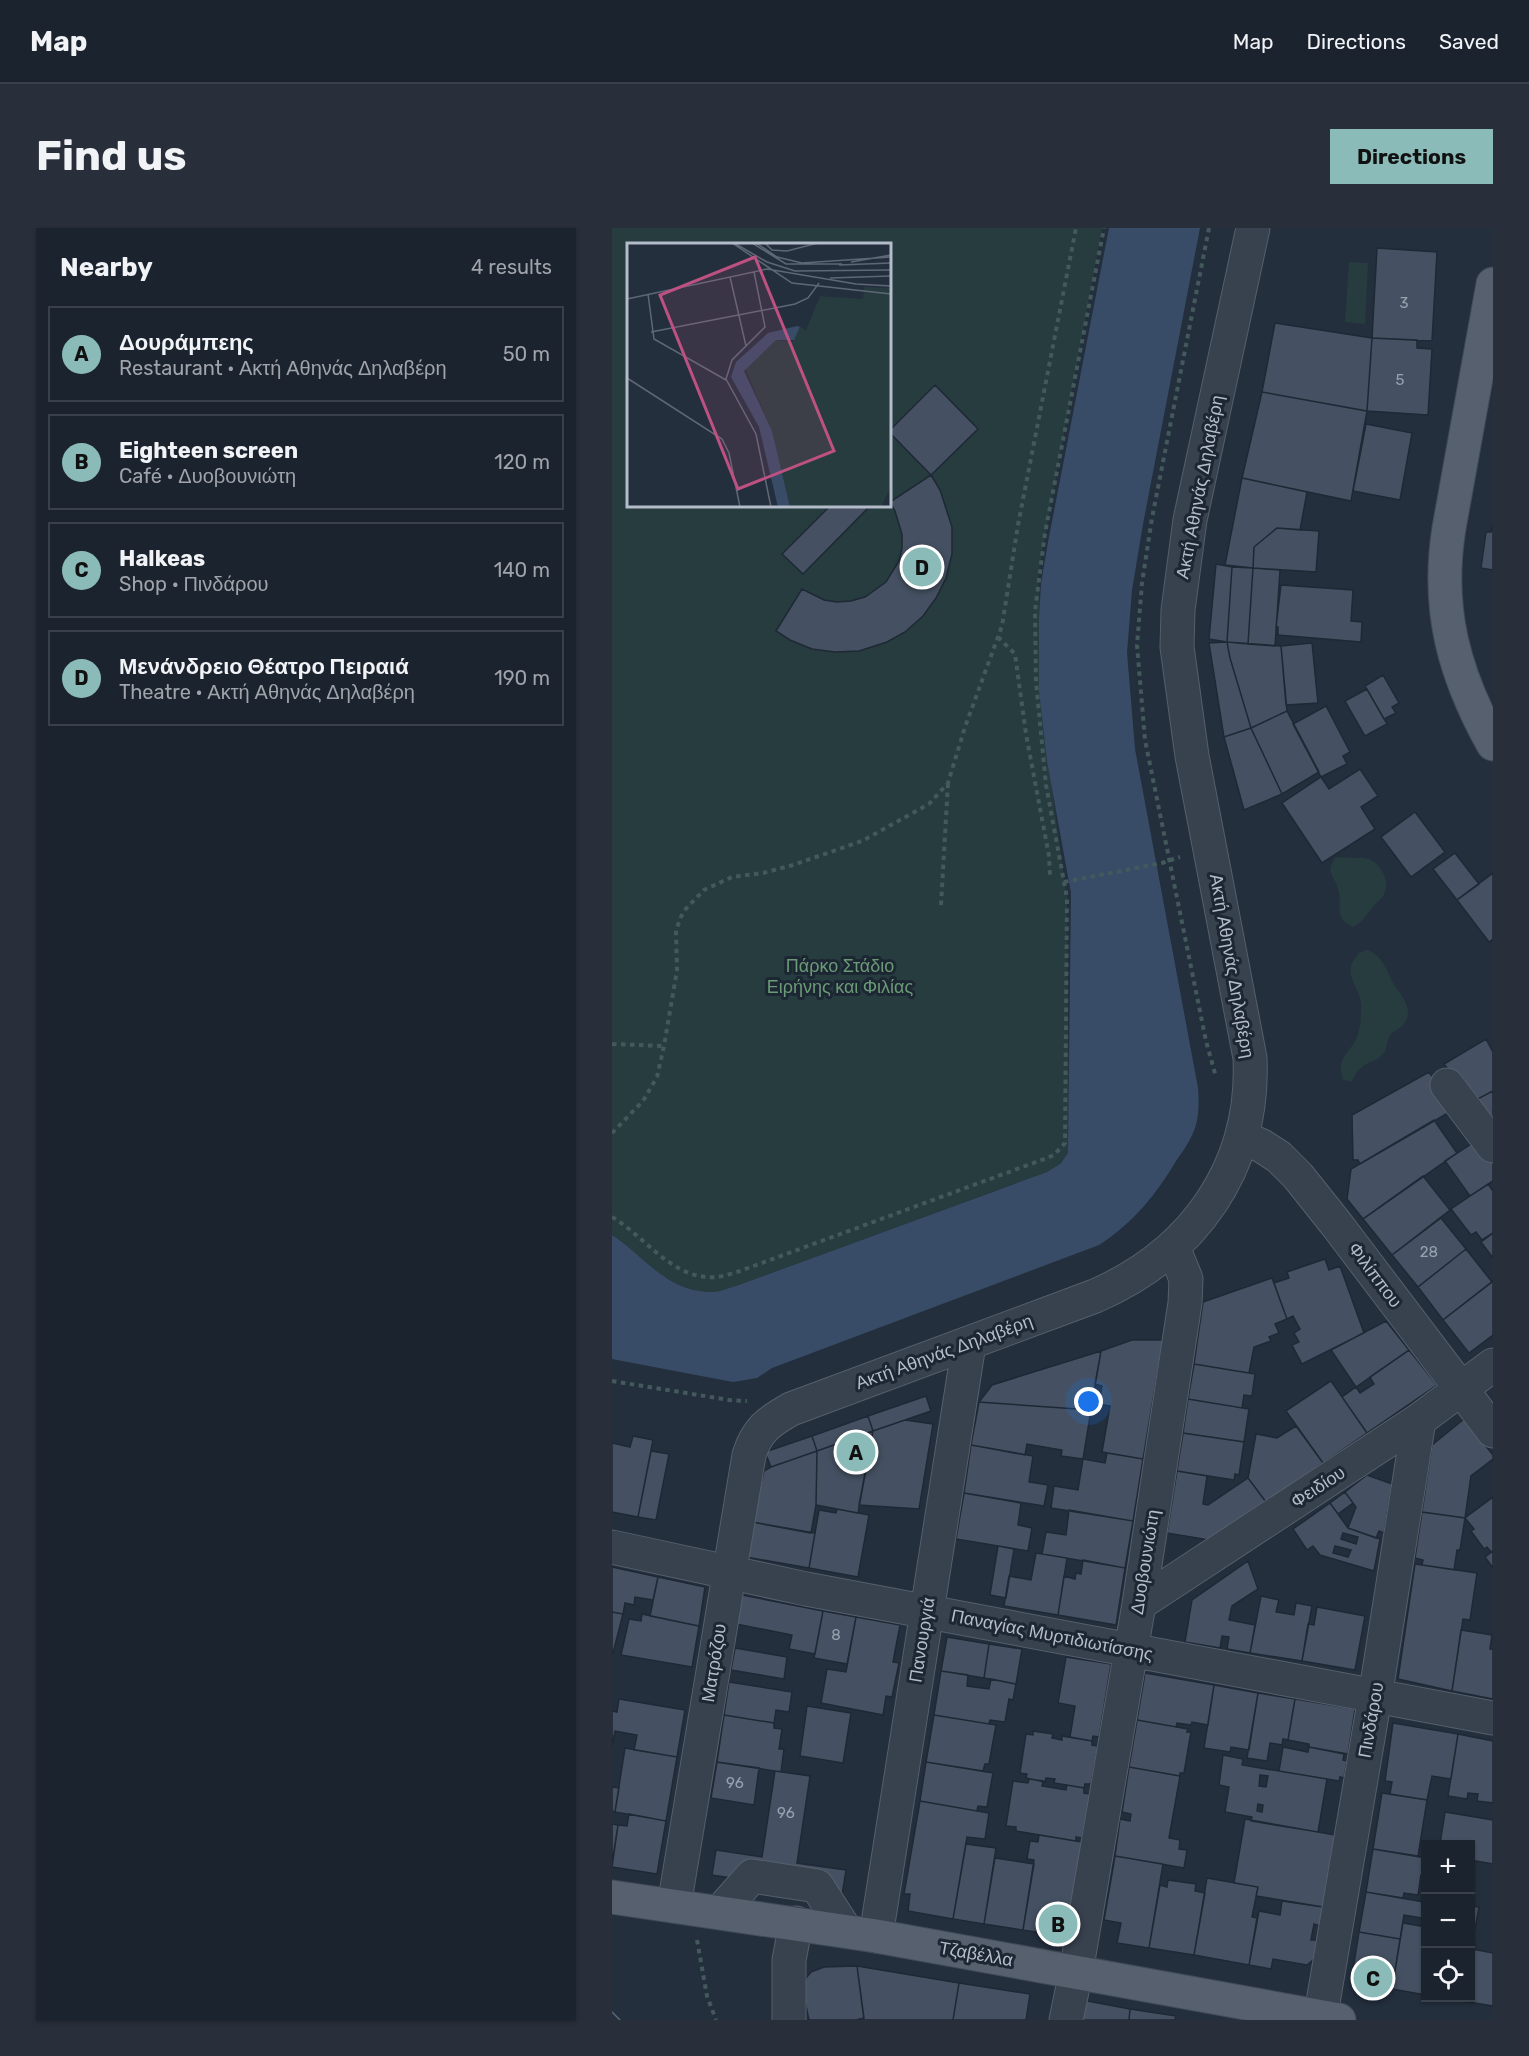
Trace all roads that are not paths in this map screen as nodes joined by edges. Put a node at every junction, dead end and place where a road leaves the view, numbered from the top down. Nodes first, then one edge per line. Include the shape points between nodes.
1 (1253, 228) edge
2 (1493, 284) edge
3 (1493, 744) edge
4 (1448, 1085) dead end
5 (1242, 1137) junction
6 (1493, 1146) edge
7 (1173, 1247) junction
8 (969, 1344) junction
9 (1493, 1365) edge
10 (1461, 1389) junction
11 (760, 1413) joint
12 (1419, 1420) junction
13 (1493, 1431) edge
14 (612, 1547) edge
15 (729, 1571) junction
16 (1139, 1604) junction
17 (927, 1611) junction
18 (1130, 1649) junction
19 (1375, 1697) junction
20 (1493, 1718) edge
21 (612, 1896) edge
22 (674, 1906) junction
23 (720, 1912) junction
24 (796, 1923) junction
25 (861, 1933) junction
26 (1076, 1972) junction
27 (1326, 2019) edge
28 (789, 2020) edge
29 (1066, 2020) edge

1 - 5 street, Ακτή Αθηνάς Δηλαβέρη via 1190,520 1177,647 1192,756 1250,1058 1249,1103
2 - 3 main road via 1446,547 1445,586 1456,662 1469,699
4 - 6 street
5 - 7 street, Ακτή Αθηνάς Δηλαβέρη via 1216,1196
5 - 10 street, Φιλίππου via 1279,1157 1298,1176
7 - 8 street, Ακτή Αθηνάς Δηλαβέρη via 1148,1268 1113,1288
7 - 16 street, Δυοβουνιώτη via 1186,1279 1185,1303
8 - 11 street, Ακτή Αθηνάς Δηλαβέρη via 790,1409
8 - 17 street, Πανουργιά
9 - 10 street, Φειδίου
10 - 12 street, Φειδίου
10 - 13 street, Φιλίππου
11 - 15 street, Ματρόζου
12 - 16 street, Φειδίου
12 - 19 street, Πινδάρου
14 - 15 street, Παναγίας Μυρτιδιωτίσσης
15 - 17 street, Παναγίας Μυρτιδιωτίσσης
15 - 22 street, Ματρόζου
16 - 18 street, Δυοβουνιώτη
17 - 18 street, Παναγίας Μυρτιδιωτίσσης
17 - 25 street, Πανουργιά
18 - 19 street, Παναγίας Μυρτιδιωτίσσης
18 - 26 street, Δυοβουνιώτη
19 - 20 street, Παναγίας Μυρτιδιωτίσσης
19 - 27 street, Πινδάρου
21 - 22 main road, Τζαβέλλα
22 - 23 main road, Τζαβέλλα
23 - 24 main road, Τζαβέλλα
23 - 25 street via 752,1876 817,1886
24 - 25 main road, Τζαβέλλα
24 - 28 street via 789,1960
25 - 26 main road, Τζαβέλλα
26 - 27 main road, Τζαβέλλα
26 - 29 street, Δυοβουνιώτη

